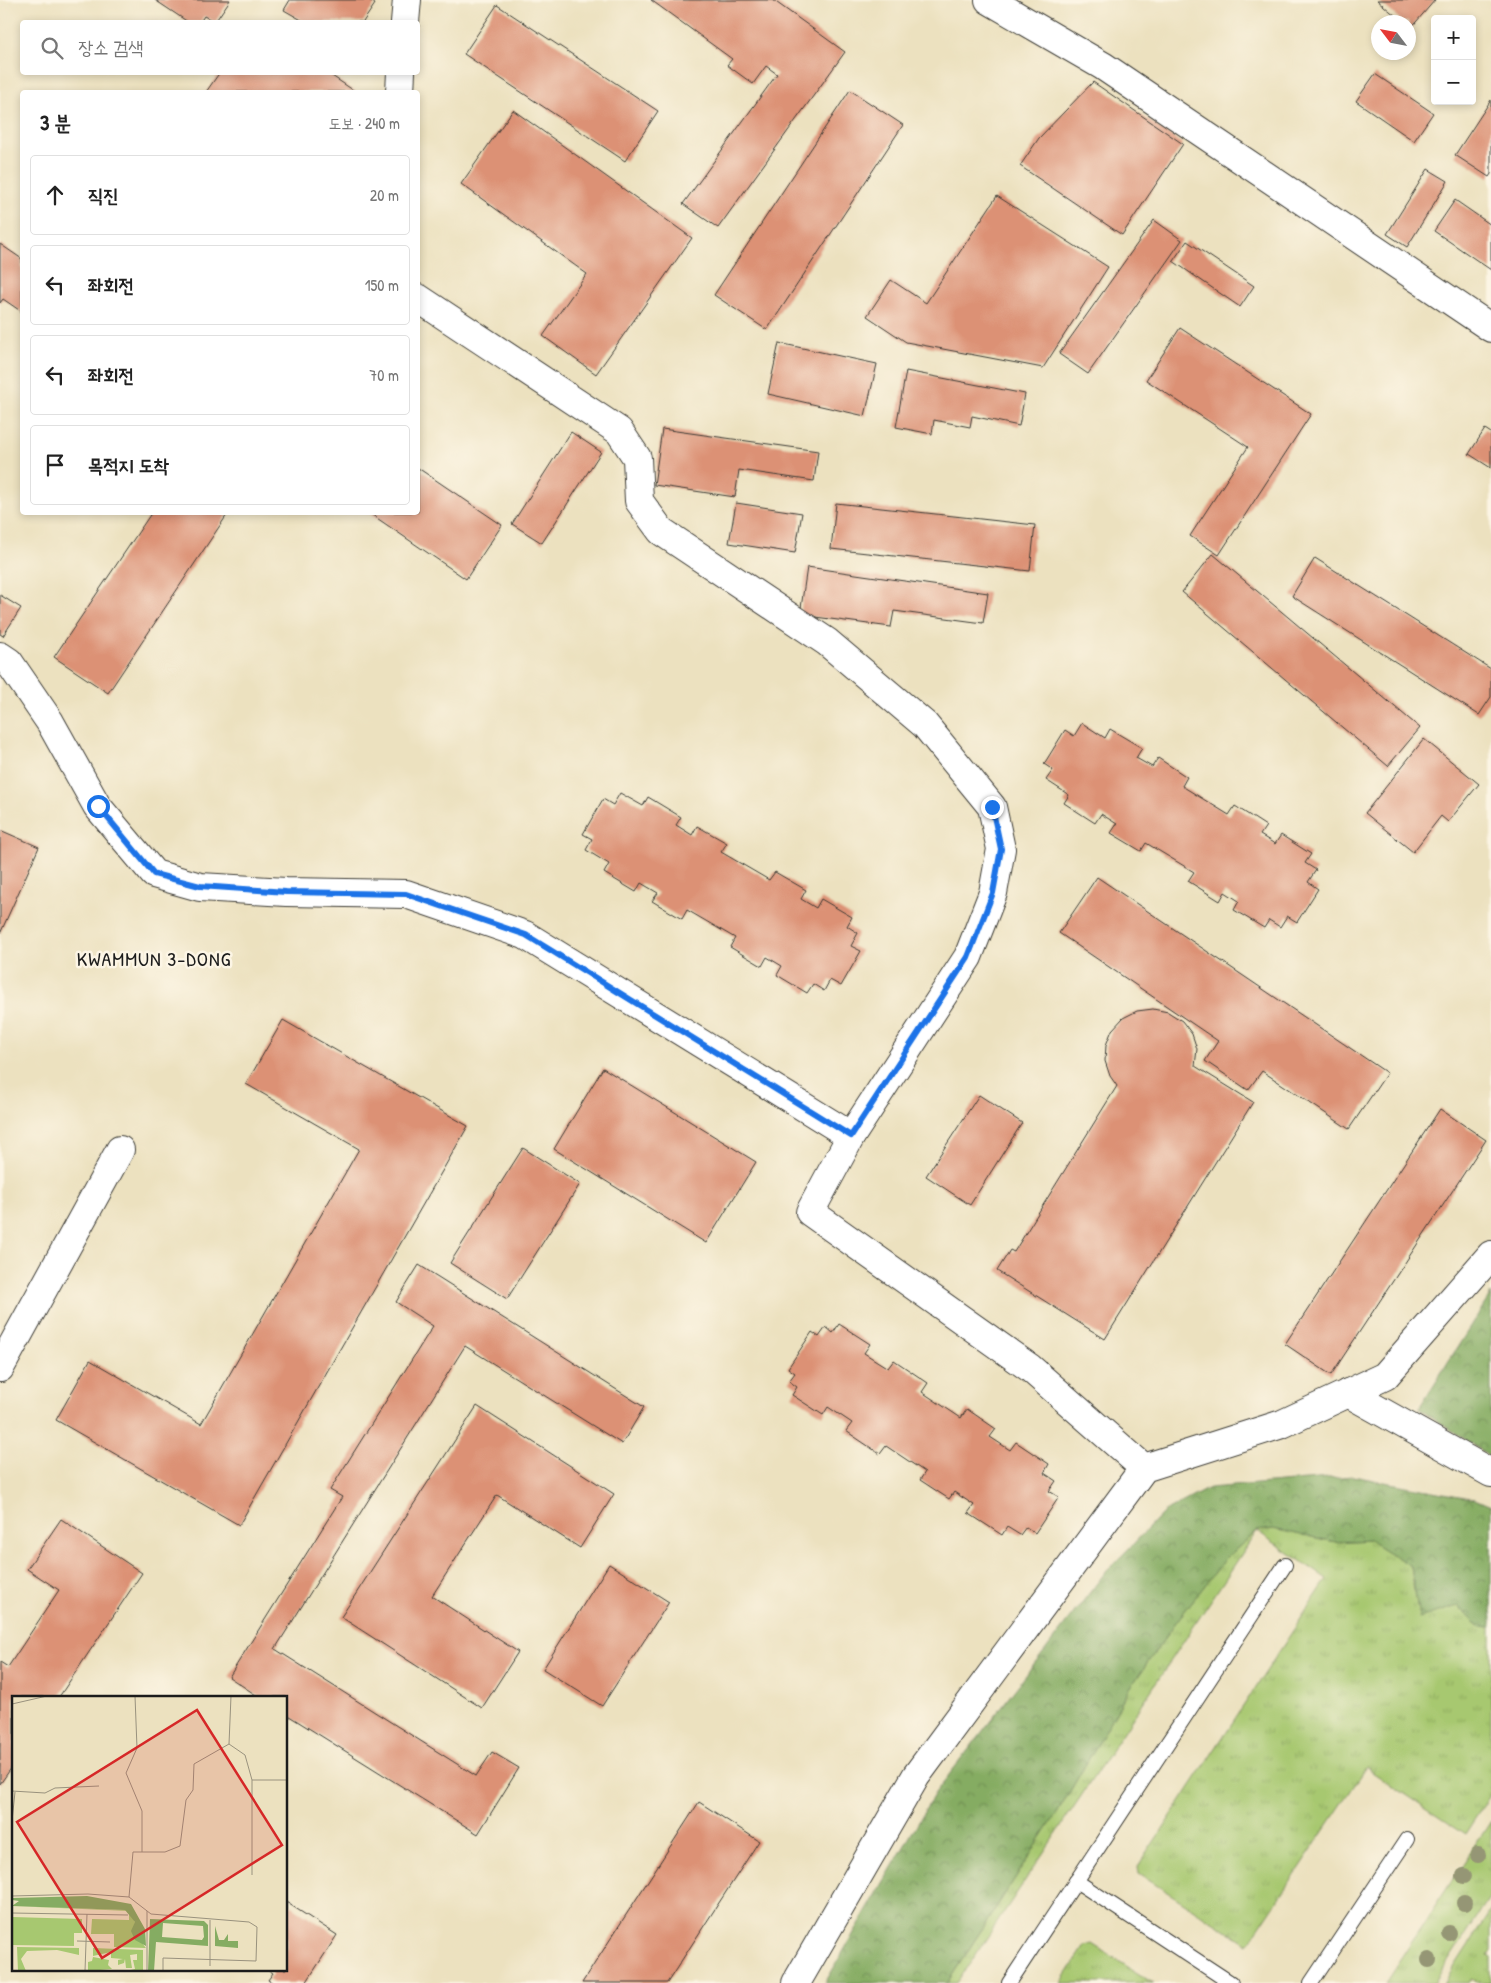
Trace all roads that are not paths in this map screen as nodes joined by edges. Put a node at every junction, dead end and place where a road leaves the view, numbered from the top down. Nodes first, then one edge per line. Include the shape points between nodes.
1 (407, 0) edge
2 (989, 0) edge
3 (405, 20) edge
4 (401, 75) edge
5 (400, 90) edge
6 (420, 299) edge
7 (1491, 328) edge
8 (0, 656) edge
9 (851, 1136) junction
10 (120, 1150) dead end
11 (1491, 1255) edge
12 (0, 1368) edge
13 (1348, 1393) junction
14 (1144, 1468) junction
15 (1491, 1473) edge
16 (1285, 1565) dead end
17 (1407, 1839) dead end
18 (1076, 1881) junction
19 (796, 1983) edge
20 (1009, 1983) edge
21 (1231, 1983) edge
22 (1311, 1983) edge

1 - 3 street
2 - 7 street via 1103,66
4 - 5 street
6 - 9 street via 619,431 637,458 639,501 660,532 827,642 926,725 992,807 1001,849 993,893 968,957
8 - 9 street via 9,662 50,722 98,806 154,874 200,886 286,892 406,894 526,935
9 - 14 street via 810,1212 1030,1368
10 - 12 street
11 - 13 street via 1385,1376
13 - 14 street via 1282,1424
13 - 15 street
14 - 19 street via 916,1776
16 - 18 lane
17 - 22 lane
18 - 20 lane
18 - 21 lane

